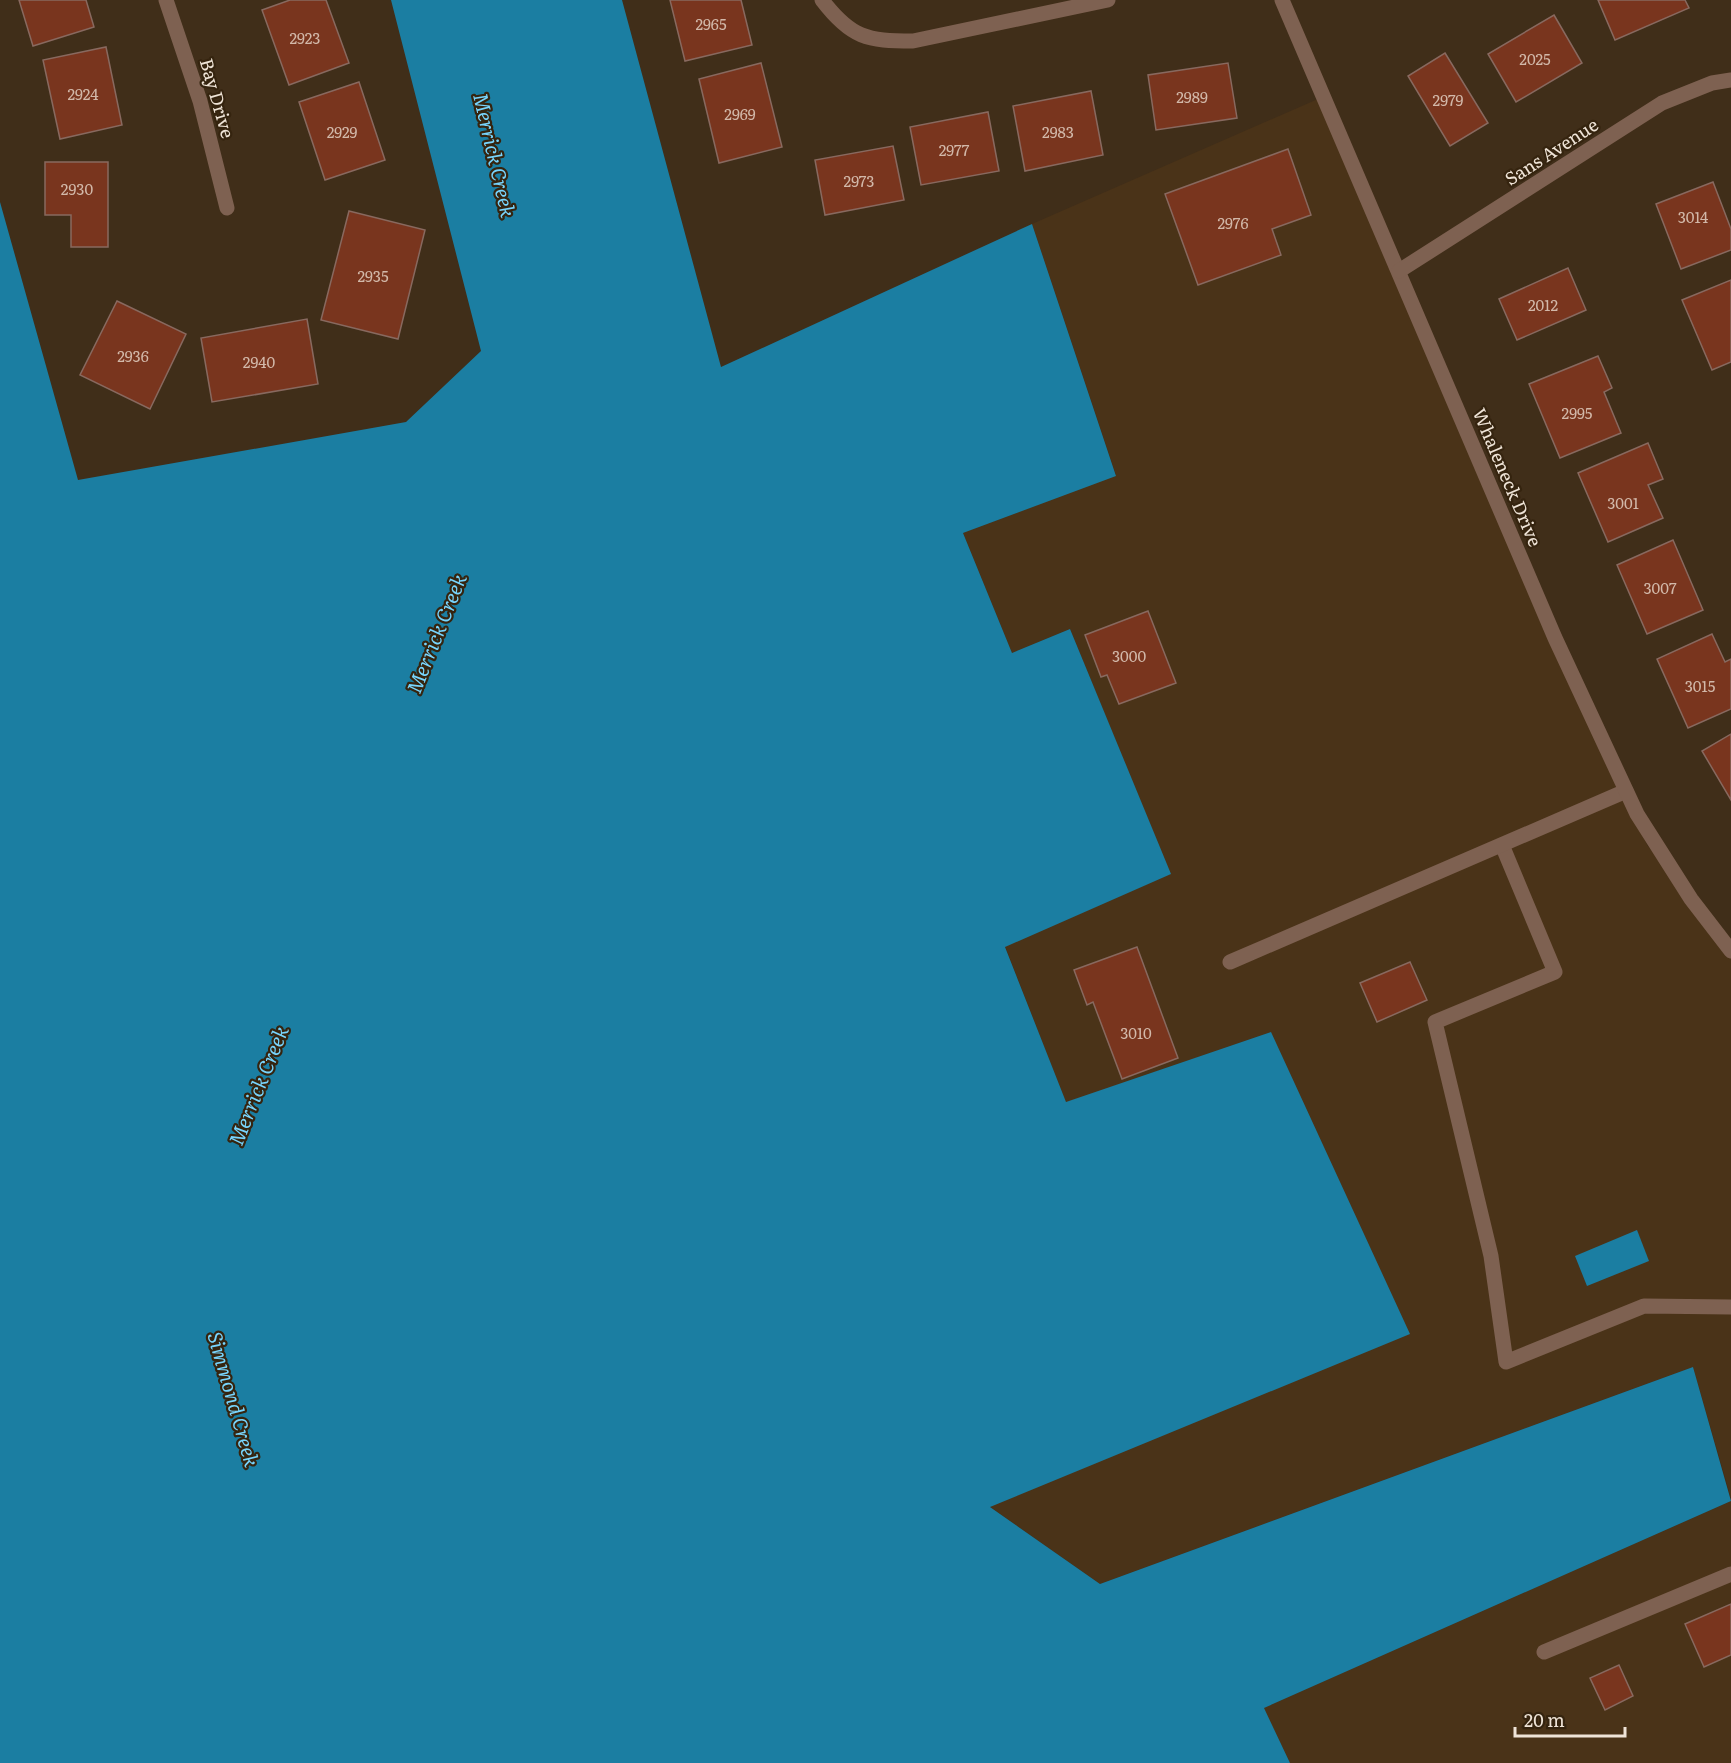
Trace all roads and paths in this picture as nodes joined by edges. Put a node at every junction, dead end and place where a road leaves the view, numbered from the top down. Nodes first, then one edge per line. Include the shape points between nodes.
1 (166, 0) edge
2 (822, 0) edge
3 (1108, 0) edge
4 (1282, 0) edge
5 (1731, 80) edge
6 (227, 208) dead end
7 (1399, 271) junction
8 (1626, 791) junction
9 (1502, 845) junction
10 (1731, 951) edge
11 (1230, 962) dead end
12 (1731, 1307) edge
13 (1731, 1574) edge
14 (1544, 1652) dead end

1 - 6 street, Bay Drive via 200,101
2 - 3 street via 855,33 880,41 913,41
4 - 7 street, Whaleneck Drive
5 - 7 street, Sans Avenue via 1712,83 1662,103
7 - 8 street, Whaleneck Drive via 1555,638
8 - 9 street
8 - 10 street, Whaleneck Drive via 1691,899
9 - 11 street
9 - 12 street via 1555,972 1435,1022 1491,1256 1506,1362 1644,1306
13 - 14 street

